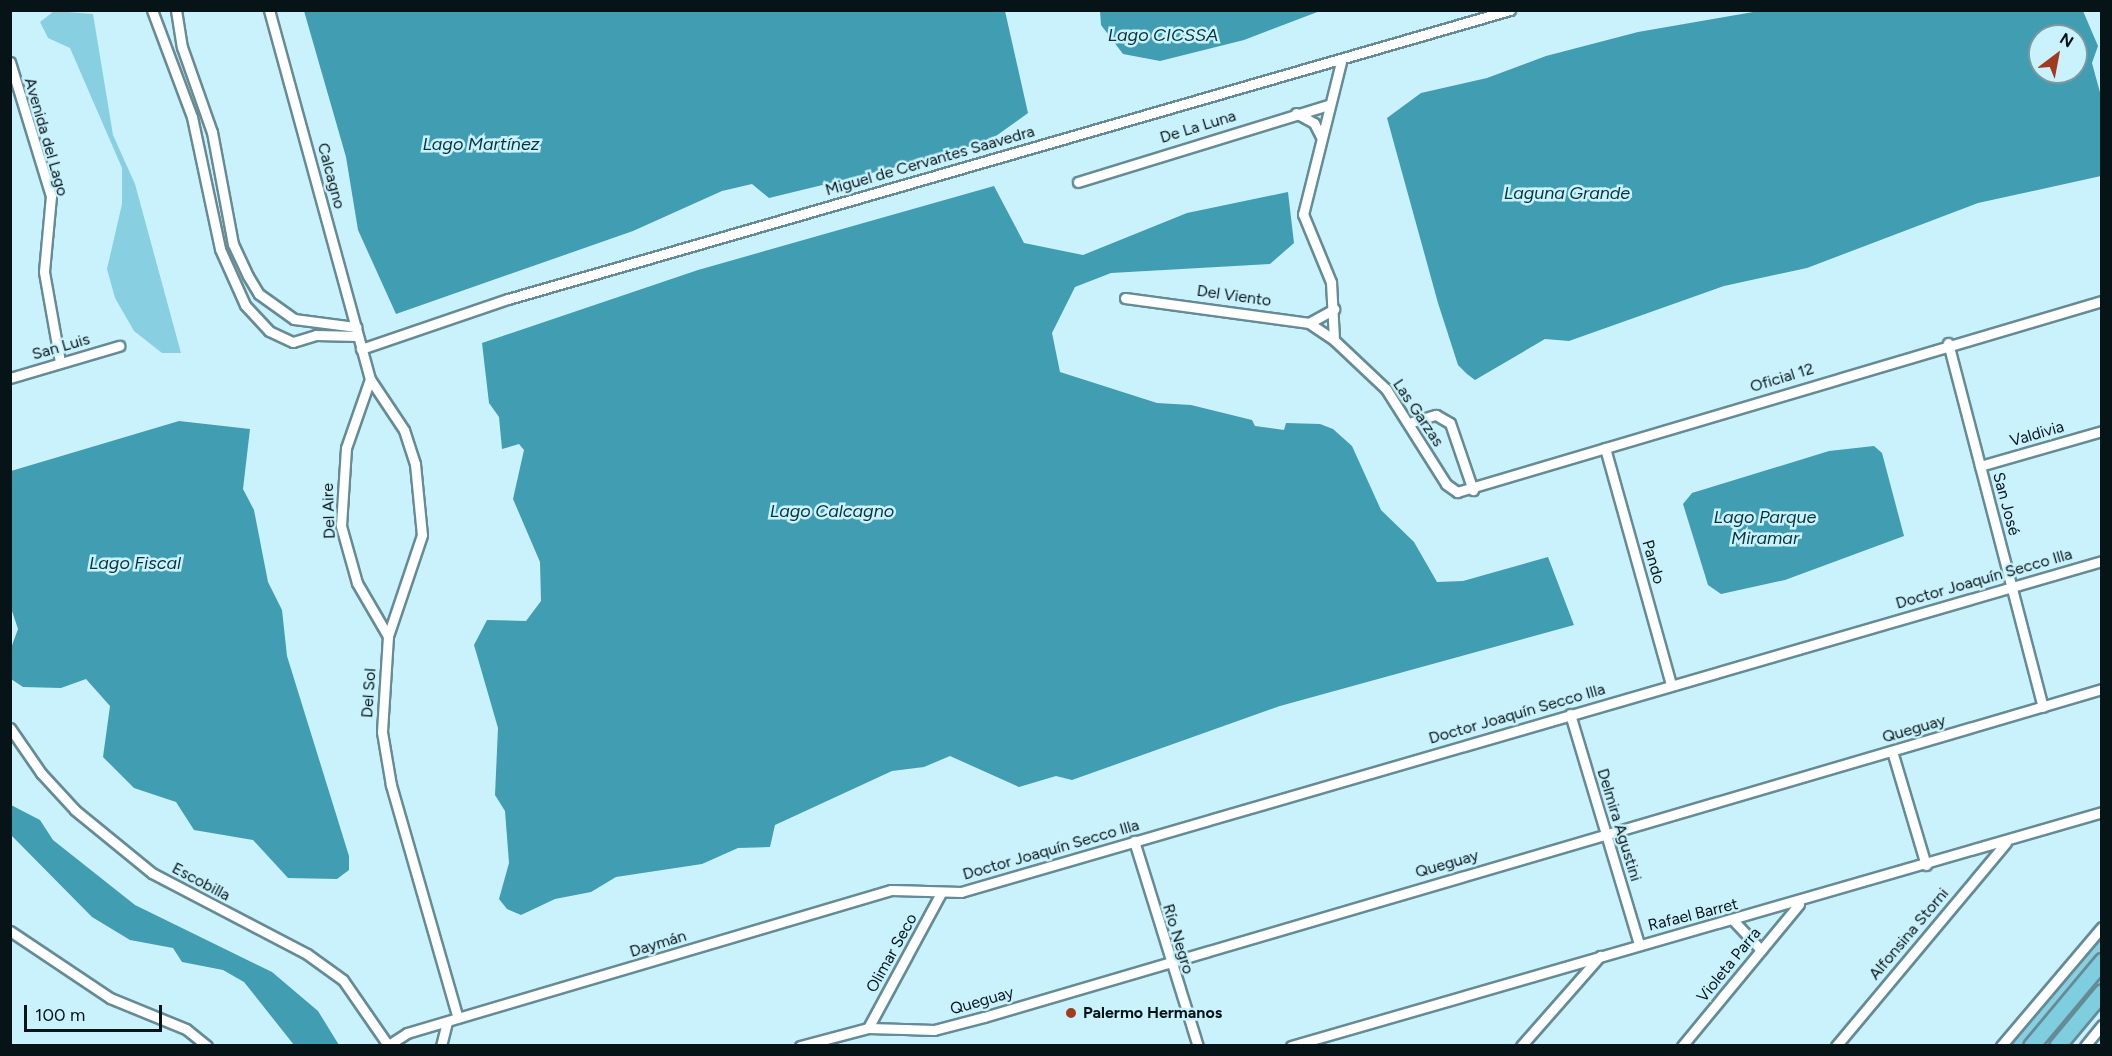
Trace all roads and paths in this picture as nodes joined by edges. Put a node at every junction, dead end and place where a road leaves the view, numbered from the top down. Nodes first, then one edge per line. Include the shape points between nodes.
1 (152, 10) edge
2 (176, 10) edge
3 (269, 10) edge
4 (1510, 10) edge
5 (10, 62) edge
6 (1341, 62) junction
7 (11, 72) edge
8 (1328, 105) junction
9 (207, 113) junction
10 (1295, 113) junction
11 (192, 117) junction
12 (1321, 137) junction
13 (1078, 182) dead end
14 (233, 244) junction
15 (220, 249) junction
16 (1125, 298) dead end
17 (2102, 301) edge
18 (1334, 309) junction
19 (1309, 323) junction
20 (357, 332) junction
21 (1334, 340) junction
22 (1948, 343) junction
23 (119, 346) dead end
24 (362, 349) junction
25 (60, 362) junction
26 (10, 378) edge
27 (370, 379) junction
28 (1409, 423) junction
29 (2102, 431) edge
30 (1605, 448) junction
31 (1980, 466) junction
32 (1473, 490) junction
33 (2102, 561) edge
34 (2012, 586) junction
35 (388, 636) junction
36 (1671, 685) junction
37 (2102, 689) edge
38 (2043, 707) junction
39 (1570, 714) junction
40 (10, 728) edge
41 (1892, 751) junction
42 (2102, 812) edge
43 (1605, 833) junction
44 (1134, 841) junction
45 (2006, 842) junction
46 (1926, 865) junction
47 (941, 893) junction
48 (1799, 903) junction
49 (1733, 920) junction
50 (2102, 927) edge
51 (10, 931) edge
52 (1639, 944) junction
53 (1761, 950) junction
54 (1600, 956) junction
55 (1168, 961) junction
56 (2102, 961) edge
57 (1576, 963) junction
58 (1583, 978) junction
59 (2102, 992) edge
60 (458, 1018) junction
61 (447, 1022) junction
62 (2102, 1025) edge
63 (868, 1028) junction
64 (387, 1045) edge
65 (207, 1046) edge
66 (441, 1046) edge
67 (800, 1046) edge
68 (1198, 1046) edge
69 (1291, 1046) edge
70 (1521, 1046) edge
71 (1682, 1046) edge
72 (1836, 1046) edge
73 (2001, 1046) edge
74 (2031, 1046) edge
75 (2057, 1046) edge
76 (2085, 1046) edge

1 - 11 street
2 - 9 street via 182,47
3 - 20 street, Calcagno
4 - 6 street, Miguel de Cervantes Saavedra
5 - 7 street, Avenida del Lago
6 - 8 street via 1340,79
6 - 24 street, Miguel de Cervantes Saavedra via 508,298
7 - 25 street, Avenida del Lago via 51,196 44,272
8 - 10 street, De La Luna
8 - 12 street
9 - 11 street
9 - 14 street
10 - 12 street via 1314,123
10 - 13 street, De La Luna
11 - 15 street
12 - 18 street via 1303,214 1331,282
14 - 15 street
14 - 20 street via 259,294 275,307 318,326
15 - 20 street via 245,305 269,331 292,342 316,335
16 - 19 street, Del Viento
17 - 22 street, Oficial 12
18 - 19 street
18 - 21 street
19 - 21 street, Las Garzas
20 - 24 street, Calcagno
21 - 28 street, Las Garzas via 1386,389
22 - 30 street, Oficial 12
22 - 31 street, San José
23 - 25 street, San Luis
24 - 27 street, Calcagno
25 - 26 street, San Luis
27 - 35 street, Del Aire via 346,448 341,526 357,583
27 - 35 street, Del Sol via 404,430 421,500 422,535 412,577
28 - 32 street, Las Garzas via 1451,490
28 - 32 street via 1436,415 1450,423
29 - 31 street, Valdivia
30 - 32 street, Oficial 12
30 - 36 street, Pando
31 - 34 street, San José
33 - 34 street, Doctor Joaquín Secco Illa
34 - 36 street, Doctor Joaquín Secco Illa
34 - 38 street, San José
35 - 60 street, Del Sol via 381,713 385,758
36 - 39 street, Doctor Joaquín Secco Illa
37 - 38 street, Queguay
38 - 41 street, Queguay
39 - 43 street, Delmira Agustini
39 - 44 street, Doctor Joaquín Secco Illa
40 - 64 street, Escobilla via 75,810 152,873 298,949 343,980
41 - 43 street, Queguay
41 - 46 street
42 - 45 street, Rafael Barret
43 - 52 street, Delmira Agustini
43 - 55 street, Queguay
44 - 47 street, Doctor Joaquín Secco Illa
44 - 55 street, Río Negro
45 - 46 street, Rafael Barret
45 - 72 street, Alfonsina Storni
46 - 48 street, Rafael Barret
47 - 60 street, Daymán via 891,890
47 - 63 street, Olimar Seco
48 - 49 street, Rafael Barret
48 - 53 street, Violeta Parra
49 - 52 street, Rafael Barret
49 - 53 street
50 - 73 street
51 - 65 street via 110,998 186,1029
52 - 54 street, Rafael Barret
53 - 71 street, Violeta Parra
54 - 57 street, Rafael Barret
54 - 58 street
55 - 63 street, Queguay via 933,1030
55 - 68 street, Río Negro
56 - 74 highway
57 - 58 street
57 - 69 street, Rafael Barret
58 - 70 street
59 - 75 highway
60 - 61 street, Daymán
61 - 64 street, Daymán via 407,1033
61 - 66 street
62 - 76 street
63 - 67 street, Queguay

